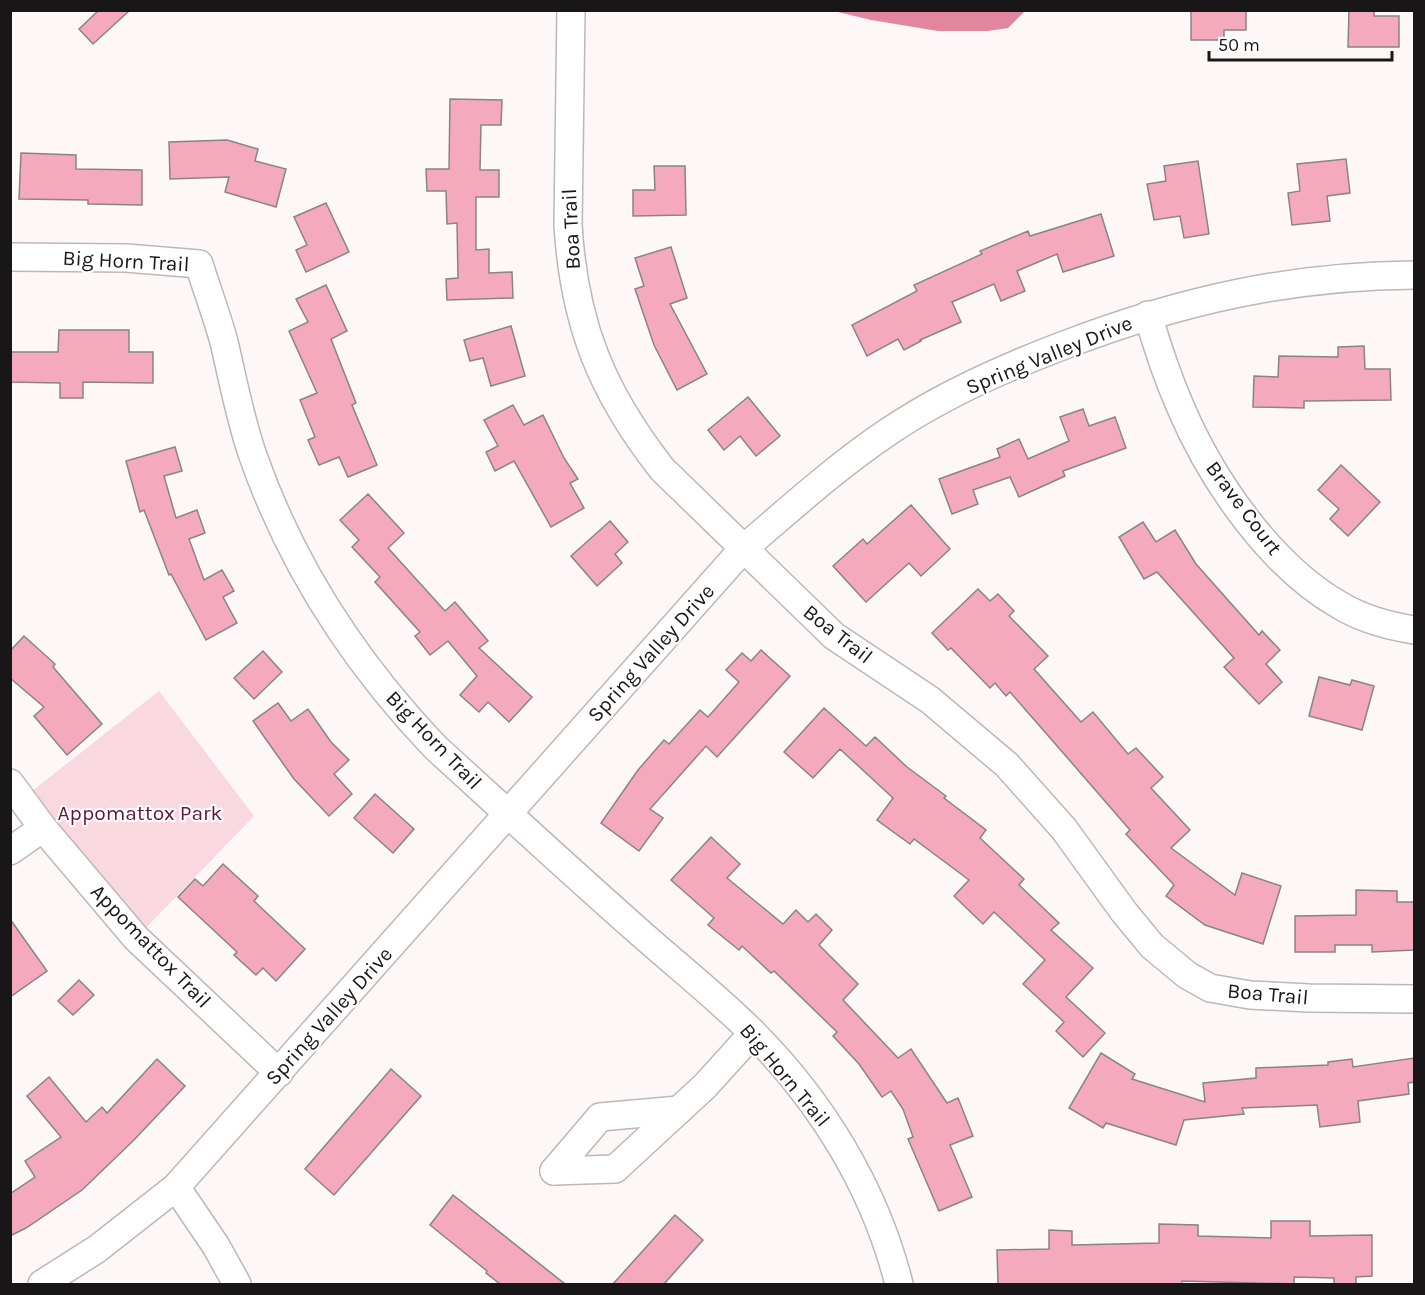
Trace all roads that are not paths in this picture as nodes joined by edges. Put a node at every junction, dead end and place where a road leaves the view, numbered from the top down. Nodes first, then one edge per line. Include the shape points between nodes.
1 (572, 10) edge
2 (10, 257) edge
3 (1414, 275) edge
4 (1148, 315) junction
5 (743, 549) junction
6 (1414, 630) edge
7 (10, 783) edge
8 (508, 814) junction
9 (43, 828) junction
10 (10, 851) edge
11 (1414, 999) edge
12 (753, 1033) junction
13 (279, 1073) junction
14 (679, 1110) dead end
15 (176, 1187) junction
16 (42, 1284) edge
17 (237, 1284) edge
18 (899, 1284) edge

1 - 5 street, Boa Trail via 568,225 570,259 586,334 609,390 639,440 662,469
2 - 8 street, Big Horn Trail via 126,258 199,264 253,456 287,540 319,598 355,652 409,719
3 - 4 street, Spring Valley Drive via 1297,282 1246,290
4 - 5 street, Spring Valley Drive via 986,377 889,431 816,486
4 - 6 street, Brave Court via 1180,407 1220,478 1257,532 1299,576 1341,607
5 - 8 street, Spring Valley Drive
5 - 11 street, Boa Trail via 834,636 930,700 1007,765 1064,829 1152,946 1187,975 1210,987 1250,995
7 - 9 street, Appomattox Trail
8 - 12 street, Big Horn Trail
8 - 13 street, Spring Valley Drive
9 - 10 street
9 - 13 street, Appomattox Trail via 136,938
12 - 14 street
12 - 18 street, Big Horn Trail via 814,1103 838,1139 879,1220
13 - 15 street, Spring Valley Drive
15 - 16 street, Spring Valley Drive via 98,1249
15 - 17 street

